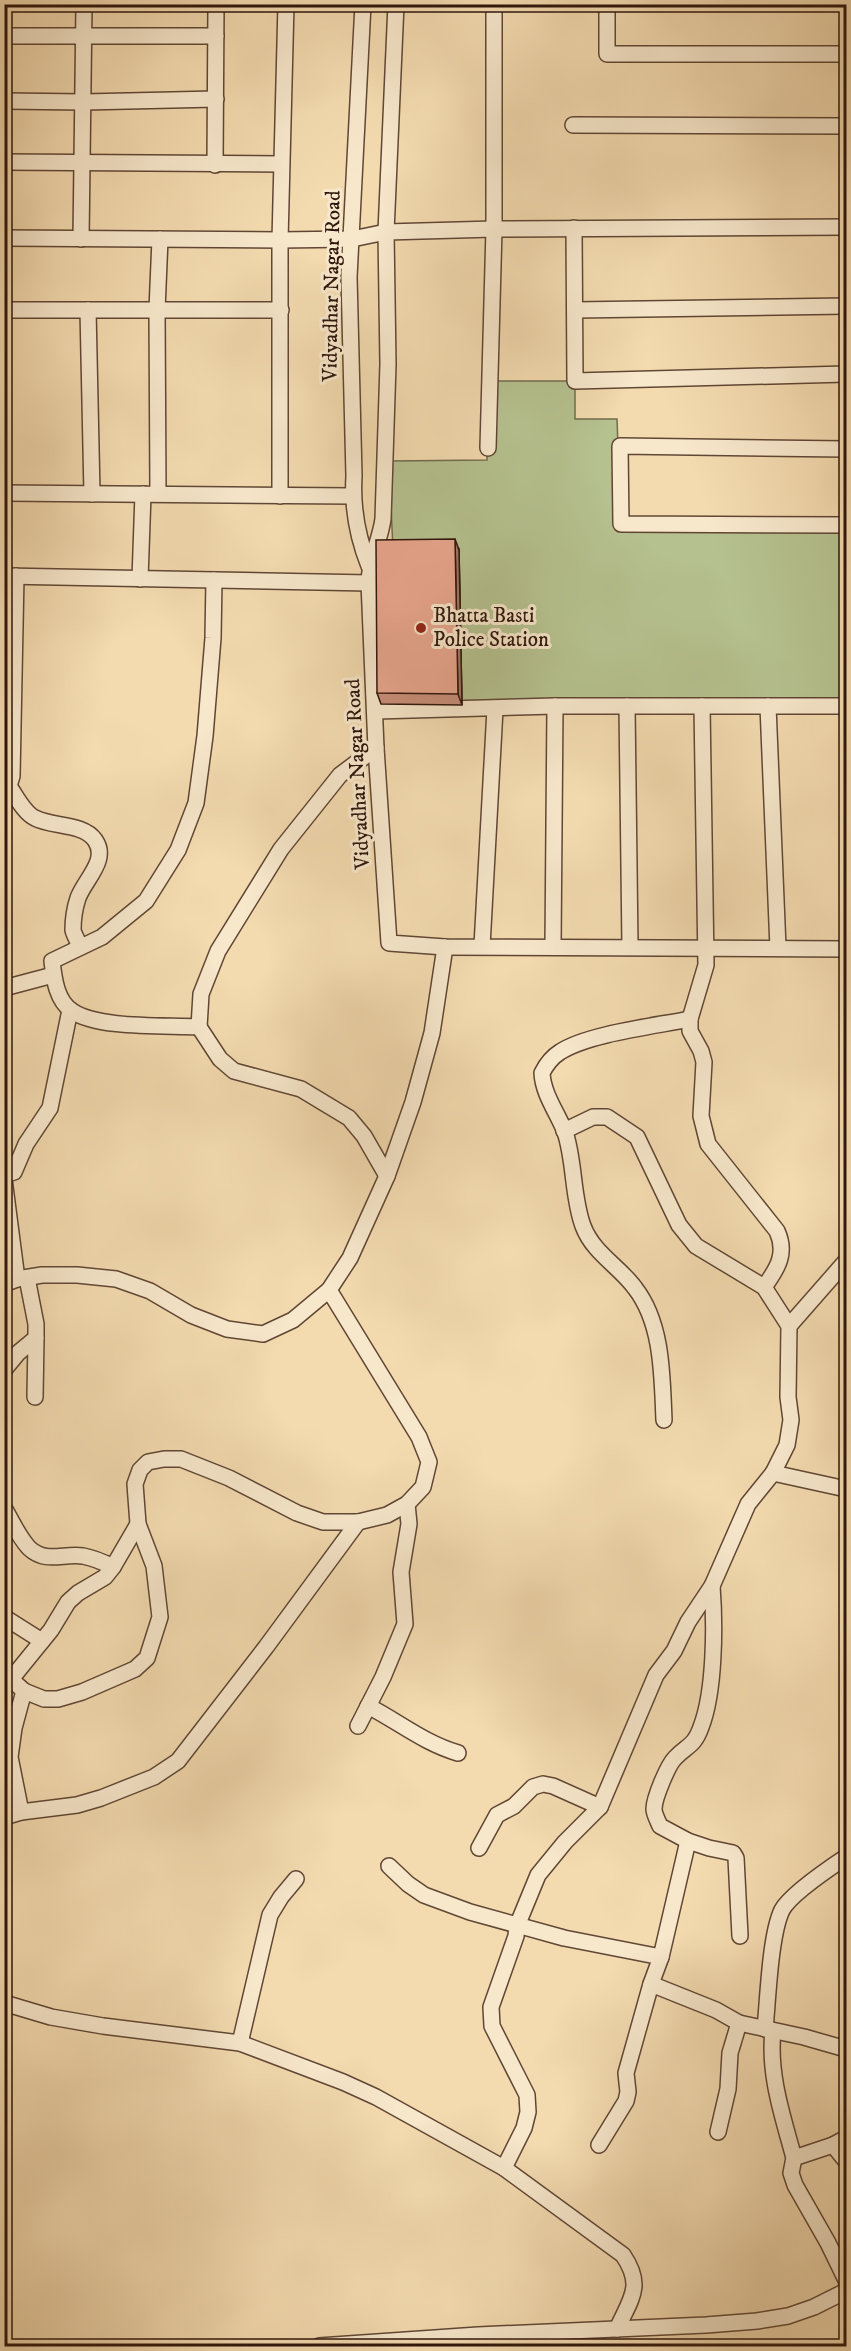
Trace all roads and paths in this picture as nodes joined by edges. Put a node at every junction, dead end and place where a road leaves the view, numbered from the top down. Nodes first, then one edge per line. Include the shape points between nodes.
1 (84, 4) edge
2 (216, 4) edge
3 (286, 4) edge
4 (363, 4) edge
5 (396, 4) edge
6 (494, 4) edge
7 (607, 4) edge
8 (4, 36) edge
9 (84, 36) junction
10 (216, 36) junction
11 (846, 54) edge
12 (216, 99) junction
13 (4, 101) edge
14 (84, 102) junction
15 (573, 124) dead end
16 (846, 126) edge
17 (4, 162) edge
18 (82, 162) junction
19 (215, 165) junction
20 (281, 165) junction
21 (846, 227) edge
22 (574, 228) junction
23 (494, 229) junction
24 (386, 232) junction
25 (4, 238) edge
26 (81, 239) junction
27 (160, 239) junction
28 (352, 239) junction
29 (280, 240) junction
30 (846, 306) edge
31 (4, 310) edge
32 (88, 310) junction
33 (158, 310) junction
34 (281, 310) junction
35 (575, 310) junction
36 (846, 374) edge
37 (488, 448) dead end
38 (846, 449) edge
39 (4, 493) edge
40 (92, 494) junction
41 (142, 494) junction
42 (159, 494) junction
43 (279, 496) junction
44 (353, 496) junction
45 (846, 525) edge
46 (369, 566) junction
47 (10, 576) edge
48 (140, 579) junction
49 (214, 580) junction
50 (369, 583) junction
51 (555, 706) junction
52 (627, 706) junction
53 (702, 706) junction
54 (768, 706) junction
55 (846, 706) edge
56 (495, 709) junction
57 (376, 711) junction
58 (376, 748) junction
59 (7, 788) edge
60 (80, 946) junction
61 (482, 946) junction
62 (553, 946) junction
63 (445, 947) junction
64 (630, 947) junction
65 (705, 948) junction
66 (778, 948) junction
67 (846, 949) edge
68 (53, 975) junction
69 (4, 988) edge
70 (70, 1010) junction
71 (690, 1018) junction
72 (199, 1027) junction
73 (564, 1131) junction
74 (387, 1176) junction
75 (4, 1177) edge
76 (846, 1261) edge
77 (16, 1280) edge
78 (764, 1287) junction
79 (329, 1290) junction
80 (789, 1326) junction
81 (36, 1338) junction
82 (4, 1370) edge
83 (35, 1397) dead end
84 (664, 1420) dead end
85 (773, 1473) junction
86 (846, 1489) edge
87 (407, 1504) junction
88 (4, 1508) edge
89 (358, 1522) junction
90 (138, 1524) junction
91 (114, 1567) junction
92 (712, 1586) junction
93 (4, 1617) edge
94 (42, 1641) junction
95 (8, 1676) edge
96 (24, 1691) junction
97 (368, 1706) junction
98 (358, 1726) dead end
99 (458, 1752) dead end
100 (600, 1807) junction
101 (21, 1812) junction
102 (4, 1817) edge
103 (688, 1841) junction
104 (478, 1848) dead end
105 (846, 1857) edge
106 (389, 1866) dead end
107 (296, 1879) dead end
108 (517, 1926) junction
109 (740, 1936) dead end
110 (661, 1957) junction
111 (651, 1984) junction
112 (4, 2003) edge
113 (739, 2023) junction
114 (769, 2030) junction
115 (240, 2043) junction
116 (846, 2049) edge
117 (718, 2132) dead end
118 (840, 2142) edge
119 (599, 2145) dead end
120 (794, 2158) junction
121 (846, 2161) edge
122 (504, 2168) junction
123 (846, 2280) edge
124 (846, 2291) edge
125 (617, 2329) junction
126 (319, 2346) edge

1 - 9 street
2 - 10 street
3 - 20 street
4 - 28 street, Vidyadhar Nagar Road
5 - 24 street, Vidyadhar Nagar Road
6 - 23 street
7 - 11 street via 607,54
8 - 9 street
9 - 10 street
9 - 14 street
10 - 12 street
12 - 14 street
12 - 19 street
13 - 14 street
14 - 18 street
15 - 16 street
17 - 18 street
18 - 19 street
18 - 26 street
19 - 20 street
20 - 29 street
21 - 22 street
22 - 23 street
22 - 35 street
23 - 24 street
23 - 37 street
24 - 28 street
24 - 46 street, Vidyadhar Nagar Road via 388,364 383,519
25 - 26 street
26 - 27 street
27 - 29 street
27 - 33 street
28 - 29 street
28 - 44 street, Vidyadhar Nagar Road
29 - 34 street
30 - 35 street
31 - 32 street
32 - 33 street
32 - 40 street
33 - 34 street
33 - 42 street
34 - 43 street
35 - 36 street via 575,381
38 - 45 street via 620,446 621,524
39 - 40 street
40 - 41 street
41 - 42 street
41 - 48 street
42 - 43 street
43 - 44 street
44 - 46 street, Vidyadhar Nagar Road via 358,536
46 - 50 street, Vidyadhar Nagar Road
47 - 48 street
47 - 59 street via 12,776
48 - 49 street
49 - 50 street
49 - 60 street via 213,638 196,803 178,850 146,901 102,937
50 - 57 street, Vidyadhar Nagar Road
51 - 52 street
51 - 56 street
51 - 62 street
52 - 53 street
52 - 64 street
53 - 54 street
53 - 65 street
54 - 55 street
54 - 66 street
56 - 57 street
56 - 61 street
57 - 58 street, Vidyadhar Nagar Road
58 - 63 street, Vidyadhar Nagar Road via 389,943
58 - 72 street via 340,775 281,849 218,951 201,994
59 - 60 street via 35,818 85,832 94,837 100,849 98,864 78,898 74,916 73,932
60 - 68 street via 52,961
61 - 62 street
61 - 63 street
62 - 64 street
63 - 74 street via 432,1033
64 - 65 street
65 - 66 street
65 - 71 street via 706,965
66 - 67 street
68 - 69 street
68 - 70 street via 55,986
70 - 72 street via 109,1023
70 - 75 street via 50,1108 26,1143 14,1172
71 - 73 street via 591,1039 558,1053 542,1073 542,1084
71 - 78 street via 690,1031 704,1062 701,1116 708,1144 777,1231 782,1243 777,1269
72 - 74 street via 220,1059 234,1071 301,1089 349,1118
73 - 78 street via 593,1117 607,1117 637,1137 679,1225 696,1246
73 - 84 street via 584,1227 603,1256 636,1288 649,1312 662,1371
74 - 79 street via 350,1258
75 - 77 street
76 - 80 street
77 - 79 street via 77,1275 116,1279 150,1291 183,1311 218,1325 263,1334 293,1320
77 - 81 street via 36,1324
78 - 80 street
79 - 87 street via 419,1437 429,1462 423,1487
80 - 85 street via 791,1420 787,1445
81 - 82 street
81 - 83 street
85 - 86 street
85 - 92 street via 748,1504
87 - 89 street via 387,1515
87 - 97 street via 407,1540 401,1572 405,1624
88 - 91 street via 20,1536 39,1555 80,1556
89 - 90 street via 323,1522 229,1478 181,1459 165,1459 148,1462 140,1470 135,1484
89 - 101 street via 178,1761 154,1777 101,1798
90 - 91 street
90 - 96 street via 154,1566 160,1617 147,1658 135,1669 66,1697 44,1699
91 - 94 street via 68,1602
92 - 100 street via 656,1675
92 - 103 street via 715,1618 706,1710 694,1743 673,1759 654,1809 660,1826
93 - 94 street
94 - 95 street
95 - 96 street
96 - 101 street via 10,1757
97 - 98 street
97 - 99 street via 420,1738
100 - 104 street via 553,1786 533,1787 514,1806 497,1815
100 - 108 street via 538,1875
101 - 102 street
103 - 109 street via 733,1853 736,1858
103 - 110 street
105 - 114 street via 783,1908 777,1926
106 - 108 street via 424,1894
107 - 115 street via 270,1915
108 - 110 street
108 - 122 street via 491,2007 492,2026 527,2095 524,2128
110 - 111 street
111 - 113 street
111 - 119 street via 626,2073 626,2101
112 - 115 street via 51,2017 103,2026
113 - 114 street
113 - 117 street via 730,2053 728,2089
114 - 116 street
114 - 120 street via 779,2100
115 - 122 street via 376,2097
118 - 120 street
118 - 121 street
120 - 123 street via 791,2173 795,2185
122 - 125 street via 623,2255 633,2271 634,2293
124 - 125 street via 814,2307 777,2318
125 - 126 street

